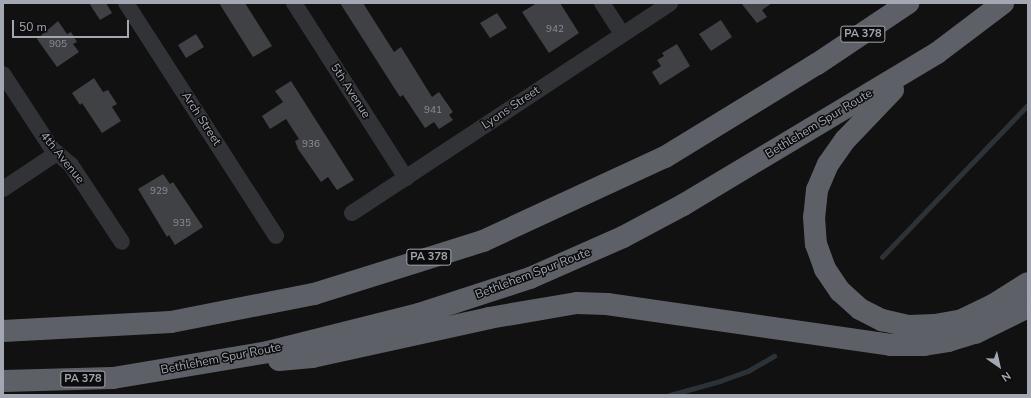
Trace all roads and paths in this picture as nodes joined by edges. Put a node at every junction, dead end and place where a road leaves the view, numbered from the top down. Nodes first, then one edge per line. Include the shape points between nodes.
1 (126, 3) edge
2 (294, 3) edge
3 (602, 3) edge
4 (670, 3) edge
5 (908, 3) edge
6 (1003, 3) edge
7 (622, 34) junction
8 (937, 53) junction
9 (3, 74) edge
10 (57, 153) junction
11 (406, 178) junction
12 (3, 189) edge
13 (352, 213) dead end
14 (276, 236) dead end
15 (122, 242) dead end
16 (1028, 283) edge
17 (1028, 307) edge
18 (3, 331) edge
19 (158, 372) junction
20 (5, 381) edge

1 - 14 street, Arch Street
2 - 11 street, 5th Avenue
3 - 7 street
4 - 7 street, Lyons Street
5 - 18 highway, PA 378 via 818,64 665,157 483,241 314,294 171,322
6 - 8 highway, Bethlehem Spur Route / PA 378
7 - 11 street, Lyons Street
8 - 16 highway via 880,101 845,140 828,164 817,190 814,217 816,244 825,269 840,291 860,308 882,320 909,326 962,320 993,305
8 - 19 highway, Bethlehem Spur Route / PA 378 via 683,205 576,259 523,280 419,314 268,352
9 - 10 street, 4th Avenue
10 - 12 street
10 - 15 street, 4th Avenue via 71,165
11 - 13 street, Lyons Street
17 - 19 highway via 975,333 948,341 924,345 891,345 613,305 577,303 489,318 312,357
19 - 20 highway, Bethlehem Spur Route / PA 378 via 113,378

